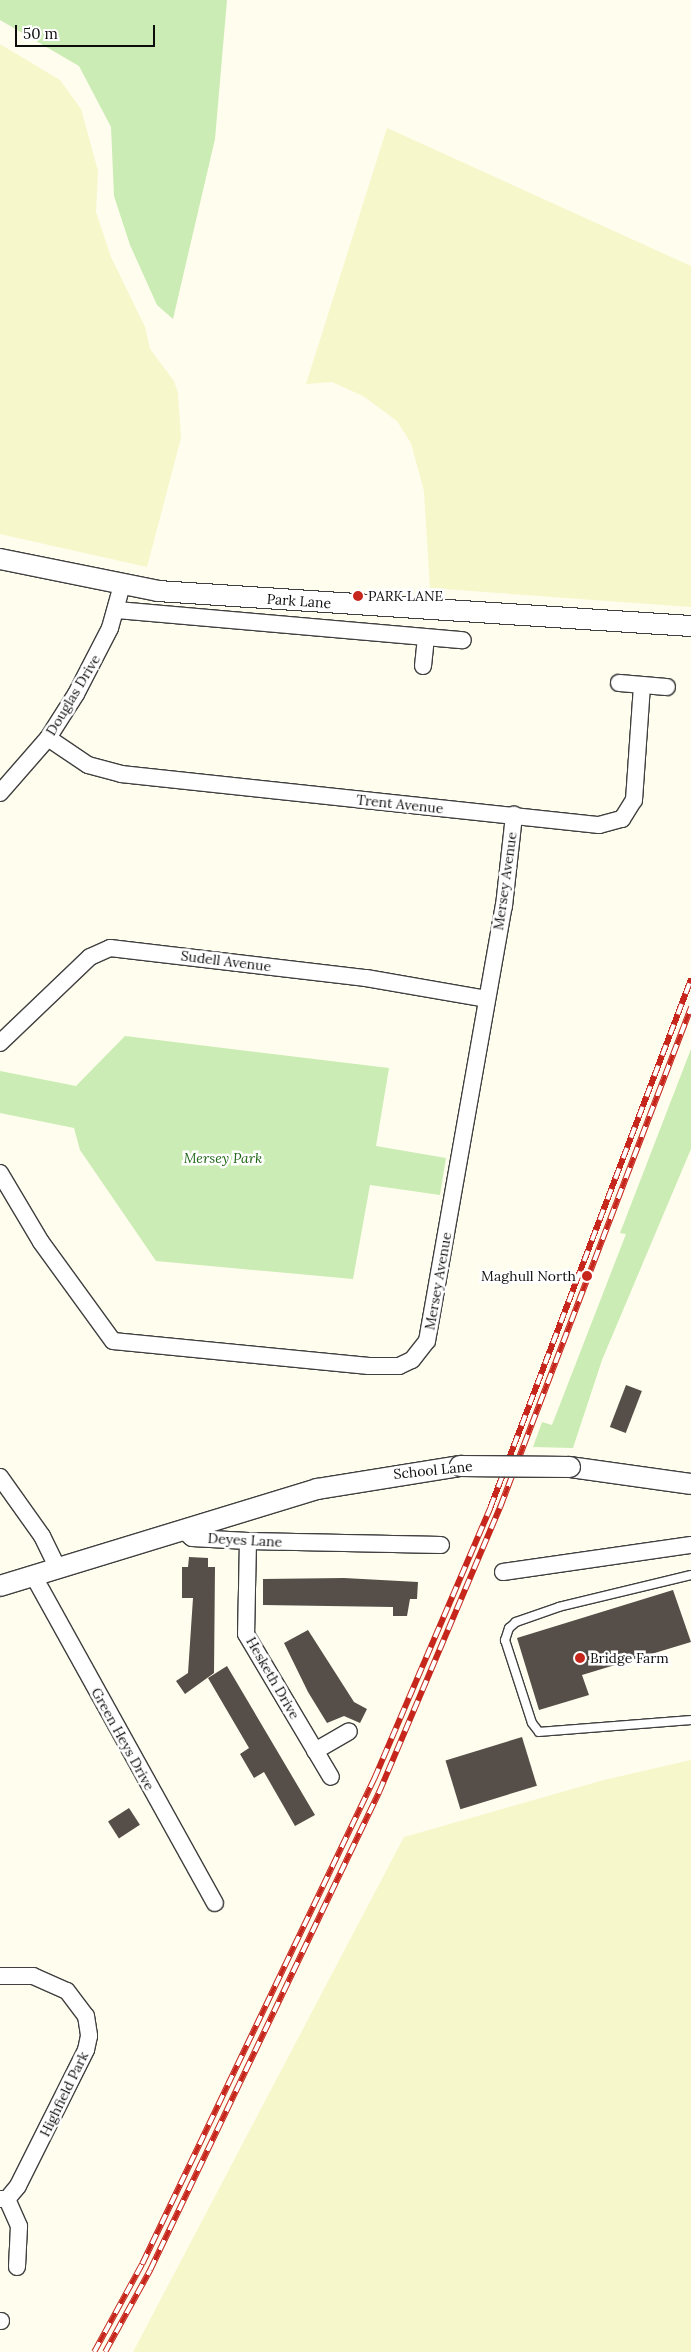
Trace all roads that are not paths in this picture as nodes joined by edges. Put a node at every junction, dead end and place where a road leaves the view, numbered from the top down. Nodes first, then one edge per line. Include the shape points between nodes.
1 (0, 559) edge
2 (122, 585) junction
3 (117, 610) junction
4 (691, 626) edge
5 (426, 637) junction
6 (463, 640) dead end
7 (423, 666) dead end
8 (619, 683) dead end
9 (642, 685) junction
10 (667, 687) dead end
11 (48, 738) junction
12 (0, 792) edge
13 (514, 815) junction
14 (486, 999) junction
15 (0, 1043) edge
16 (0, 1173) edge
17 (0, 1477) edge
18 (691, 1484) edge
19 (182, 1529) junction
20 (248, 1541) junction
21 (441, 1545) dead end
22 (691, 1545) edge
23 (57, 1566) junction
24 (503, 1572) dead end
25 (33, 1575) junction
26 (691, 1577) edge
27 (0, 1586) edge
28 (691, 1720) edge
29 (349, 1731) dead end
30 (315, 1751) junction
31 (331, 1777) dead end
32 (215, 1902) dead end
33 (0, 1976) edge
34 (4, 2199) edge
35 (17, 2266) dead end

1 - 2 street, Park Lane
2 - 3 street, Douglas Drive
2 - 4 street, Park Lane via 251,598
3 - 5 street, Park Lane
3 - 11 street, Douglas Drive via 93,665
5 - 6 street, Park Lane
5 - 7 street
8 - 9 street
9 - 10 street
9 - 13 street, Trent Avenue via 634,800 622,819 599,825
11 - 12 street, Douglas Drive
11 - 13 street, Trent Avenue via 88,765 120,774
13 - 14 street, Mersey Avenue via 504,906
14 - 15 street, Sudell Avenue via 366,978 110,948 90,957
14 - 16 street, Mersey Avenue via 427,1341 412,1360 399,1366 113,1341 105,1335 41,1242
17 - 23 street via 42,1536
18 - 19 street, School Lane, bridge via 570,1467 460,1466 316,1489
19 - 20 street, Deyes Lane via 192,1538
19 - 23 street
20 - 21 street, Deyes Lane
20 - 30 street, Hesketh Drive via 246,1634
22 - 24 street
23 - 25 street
25 - 27 street
25 - 32 street, Green Heys Drive
26 - 28 lane via 620,1590 541,1613 516,1622 505,1640 532,1723 539,1732
29 - 30 street
30 - 31 street, Hesketh Drive
33 - 34 street, Highfield Park via 33,1976 67,1991 86,2016 89,2036 82,2059 18,2186
34 - 35 street via 19,2226

